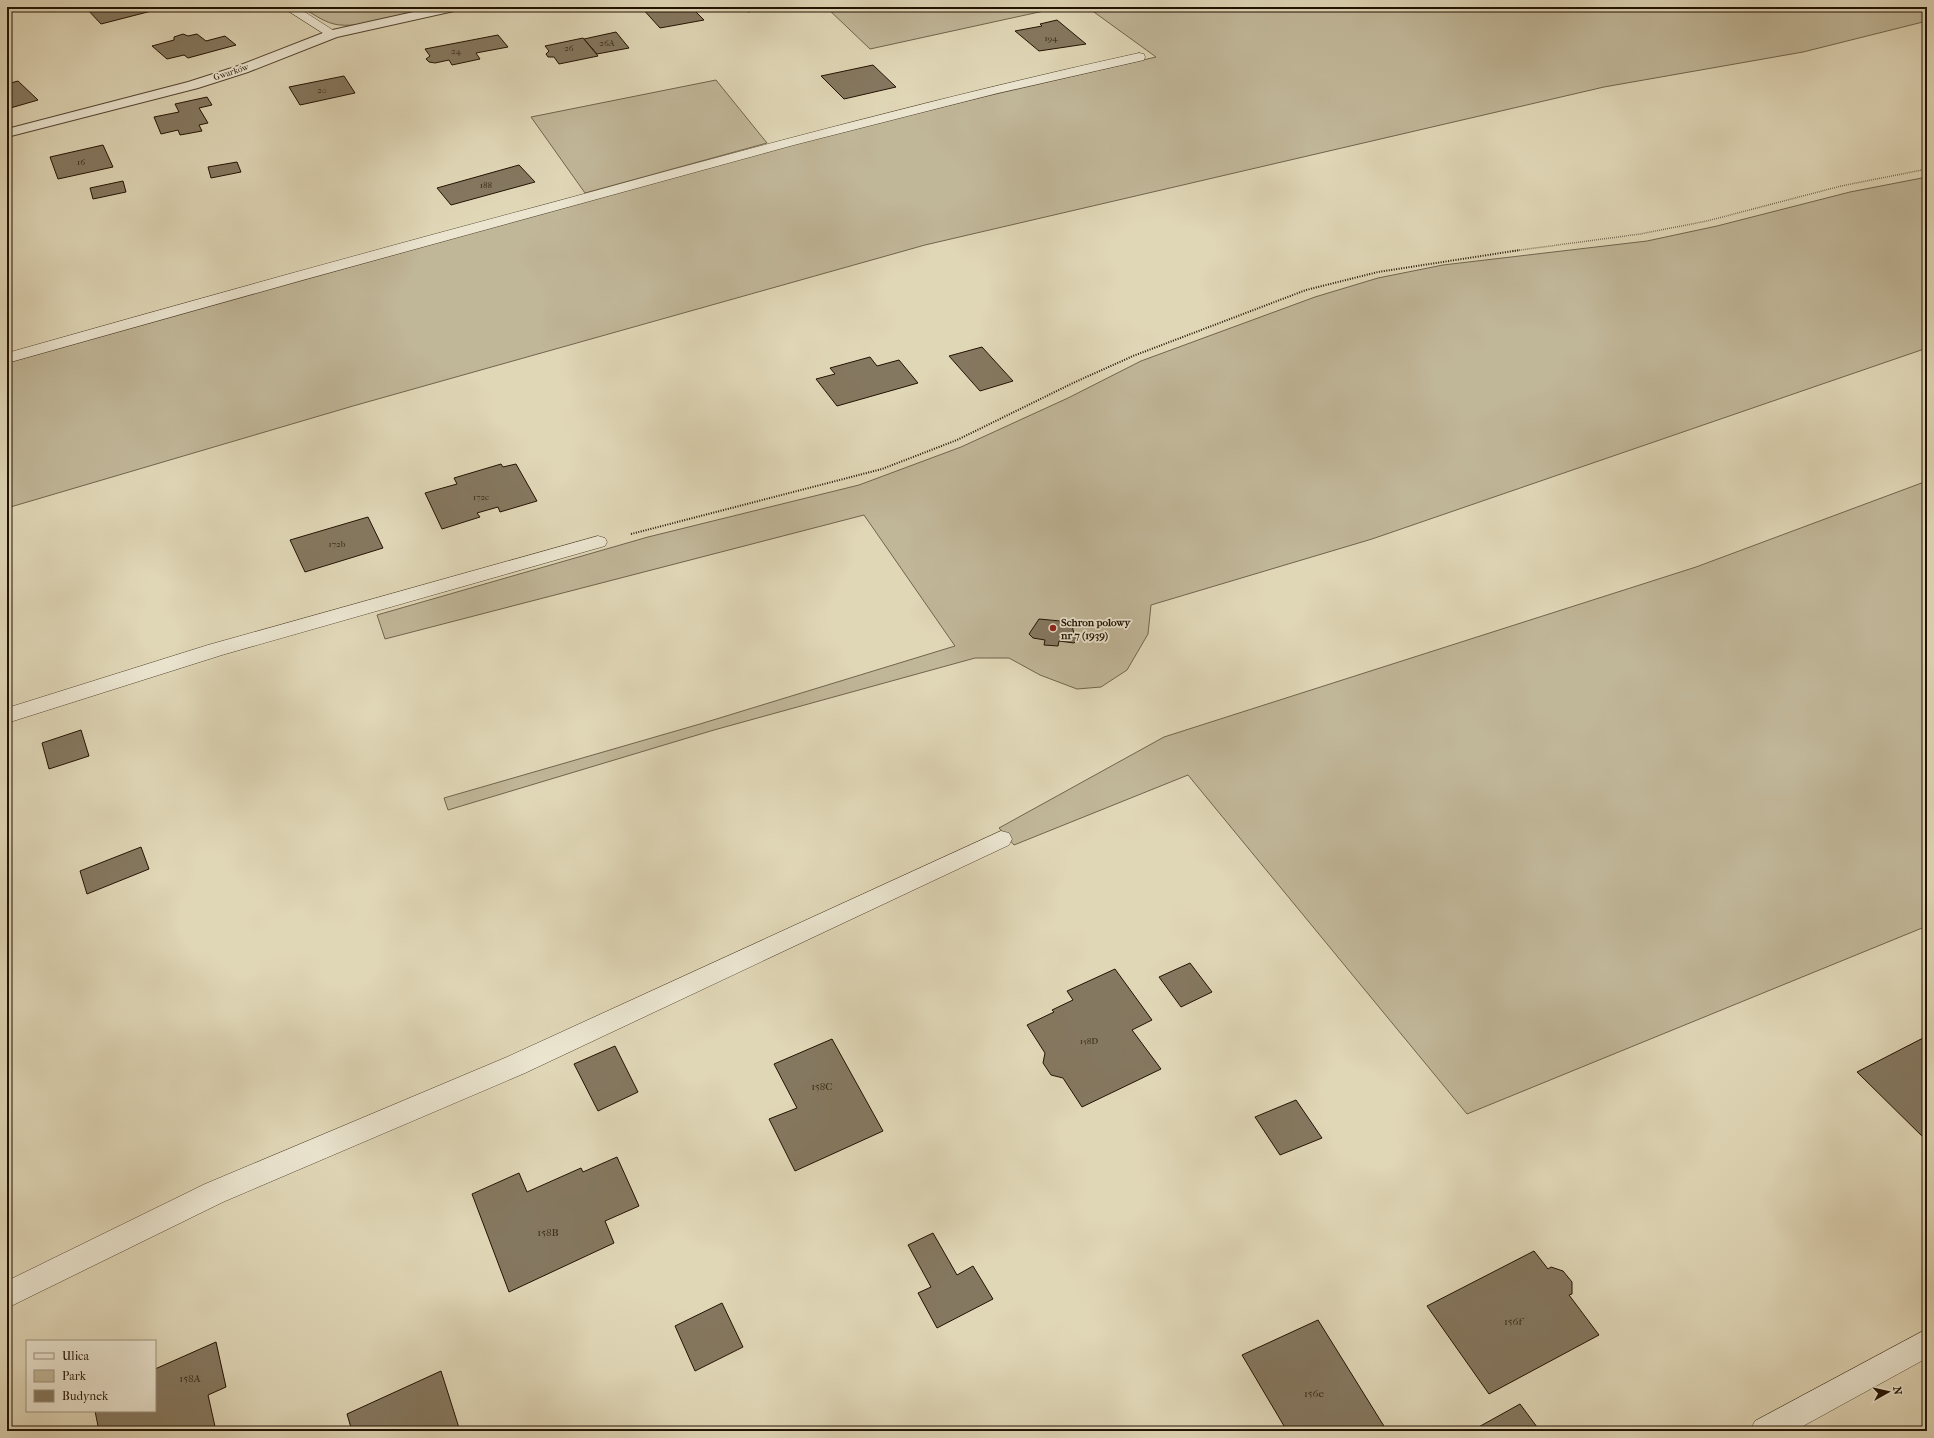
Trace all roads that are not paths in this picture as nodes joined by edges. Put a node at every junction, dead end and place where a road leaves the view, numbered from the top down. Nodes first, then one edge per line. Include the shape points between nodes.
1 (288, 7) edge
2 (454, 7) edge
3 (333, 34) junction
4 (1139, 57) dead end
5 (7, 133) edge
6 (7, 358) edge
7 (598, 542) road end
8 (7, 716) edge
9 (1002, 839) dead end
10 (7, 1295) edge
11 (1927, 1343) edge
12 (1765, 1431) edge

1 - 3 lane
2 - 3 street, Gwarków
3 - 5 street, Gwarków via 243,69 193,85
4 - 6 lane via 774,145 228,294
7 - 8 lane via 215,650
9 - 10 lane via 516,1065 214,1193
11 - 12 lane

